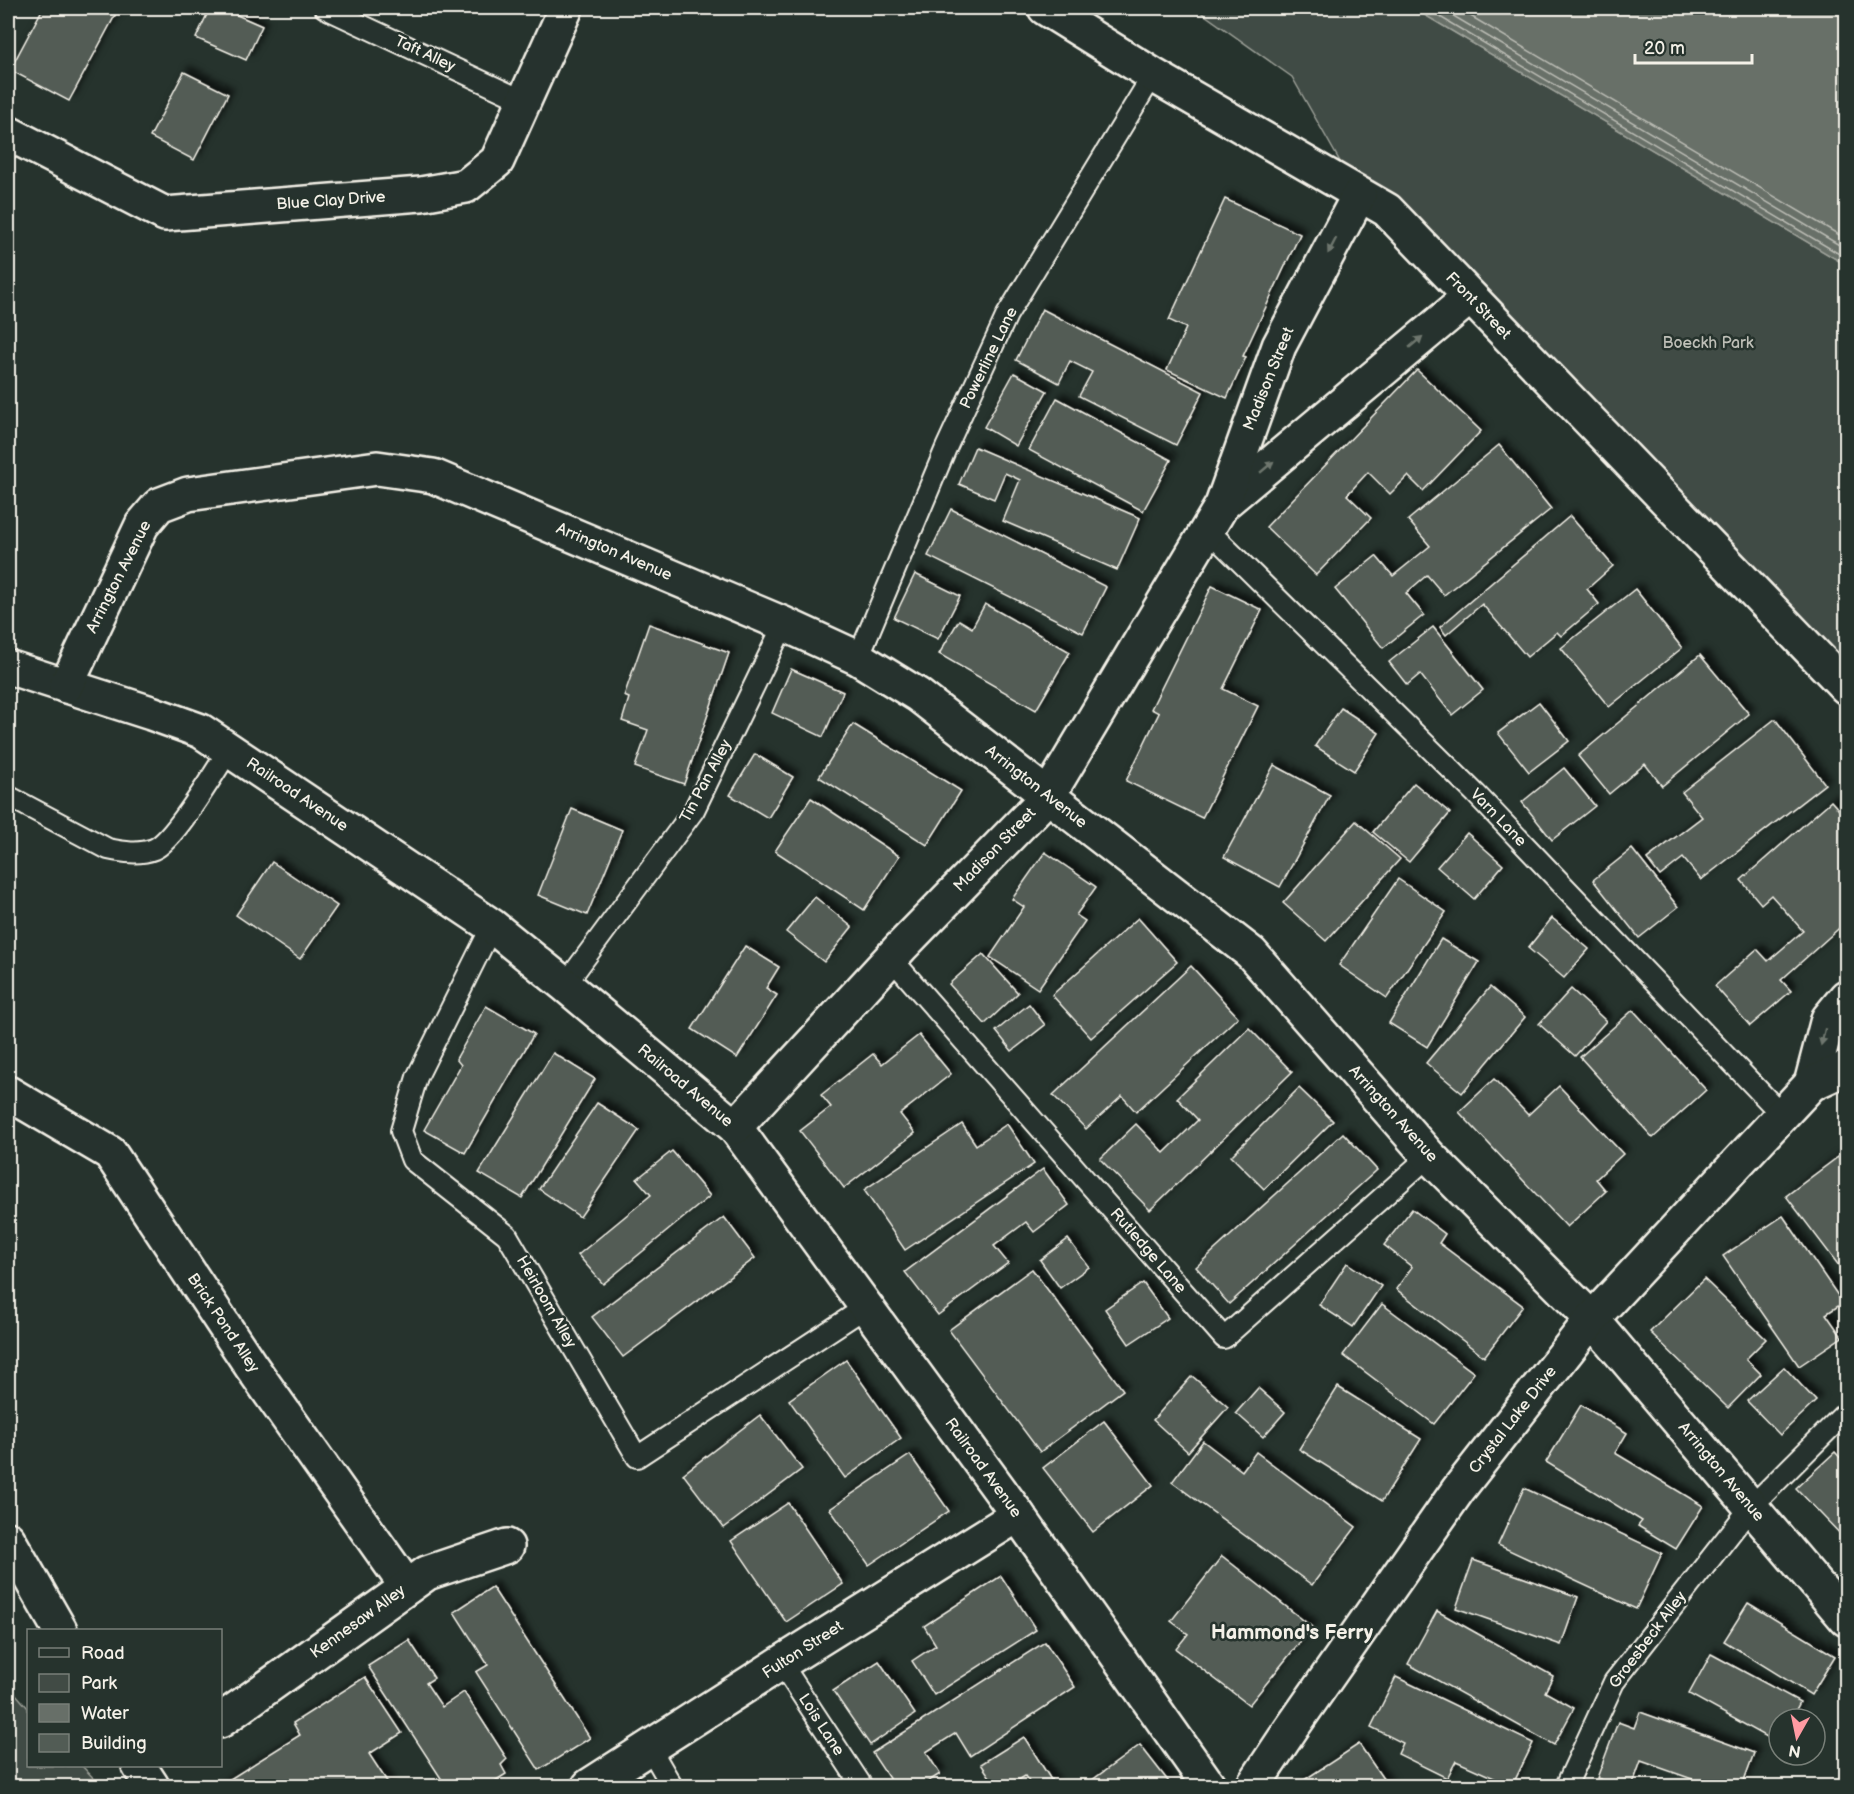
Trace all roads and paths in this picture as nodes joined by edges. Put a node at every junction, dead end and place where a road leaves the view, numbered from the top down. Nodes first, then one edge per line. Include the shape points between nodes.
1 (325, 8) edge
2 (566, 8) edge
3 (1045, 8) edge
4 (1153, 75) junction
5 (524, 101) junction
6 (8, 133) edge
7 (1359, 195) junction
8 (1470, 297) junction
9 (1214, 517) junction
10 (784, 624) junction
11 (858, 658) junction
12 (8, 667) edge
13 (66, 686) junction
14 (1846, 687) edge
15 (229, 750) junction
16 (8, 796) edge
17 (1048, 796) junction
18 (492, 926) junction
19 (891, 958) junction
20 (565, 985) junction
21 (1846, 997) edge
22 (1846, 1068) edge
23 (1811, 1084) junction
24 (8, 1093) edge
25 (1782, 1115) junction
26 (735, 1127) junction
27 (1429, 1156) junction
28 (866, 1307) junction
29 (1592, 1319) junction
30 (1846, 1412) edge
31 (1751, 1507) junction
32 (1018, 1515) junction
33 (8, 1539) edge
34 (507, 1546) dead end
35 (407, 1587) junction
36 (1846, 1618) edge
37 (59, 1629) edge
38 (781, 1663) junction
39 (222, 1720) edge
40 (650, 1748) junction
41 (589, 1786) edge
42 (672, 1786) edge
43 (862, 1786) edge
44 (1209, 1786) edge
45 (1253, 1786) edge
46 (1566, 1786) edge

1 - 5 lane, Taft Alley
2 - 5 street, Blue Clay Drive
3 - 4 street, Front Street
4 - 7 street, Front Street
4 - 11 lane, Powerline Lane via 1008,315 946,448
5 - 6 street, Blue Clay Drive via 497,161 466,186 421,195 165,214
7 - 8 street, Front Street via 1387,210
7 -> 9 street, Madison Street via 1279,346
9 -> 8 street, Madison Street
8 - 14 street, Front Street
9 - 17 street, Madison Street
9 - 25 lane, Varn Lane
10 - 11 street, Arrington Avenue
10 - 13 street, Arrington Avenue via 433,476 377,468 188,494 159,506 142,525
10 - 20 lane, Tin Pan Alley via 694,810
11 - 17 street, Arrington Avenue via 918,695
12 - 13 street, Railroad Avenue
13 - 15 street, Railroad Avenue via 201,731
15 - 16 lane via 173,833 156,848 143,852 108,849
15 - 18 street, Railroad Avenue
17 - 19 street, Madison Street
17 - 27 street, Arrington Avenue via 1251,953
18 - 20 street, Railroad Avenue
18 - 28 lane, Heirloom Alley via 417,1077 401,1131 412,1160 507,1235 637,1457
19 - 26 street, Madison Street
19 - 27 lane, Rutledge Lane via 1224,1338
20 - 26 street, Railroad Avenue
21 -> 23 street, Crystal Lake Drive via 1828,1018
22 - 23 street, Crystal Lake Drive
23 - 25 street, Crystal Lake Drive
24 - 35 street, Brick Pond Alley via 110,1153 251,1366
25 - 29 street, Crystal Lake Drive
26 - 28 street, Railroad Avenue
27 - 29 street, Arrington Avenue
28 - 32 street, Railroad Avenue
29 - 31 street, Arrington Avenue
29 - 45 street, Crystal Lake Drive via 1458,1490
30 - 31 lane, Groesbeck Alley
31 - 36 street, Arrington Avenue
31 - 46 lane, Groesbeck Alley via 1614,1682
32 - 38 street, Fulton Street
32 - 44 street, Railroad Avenue
33 - 37 street
34 - 35 street, Kennesaw Alley via 427,1573
35 - 39 street, Kennesaw Alley
38 - 40 street, Fulton Street
38 - 43 lane, Lois Lane
40 - 41 street, Fulton Street
40 - 42 lane

